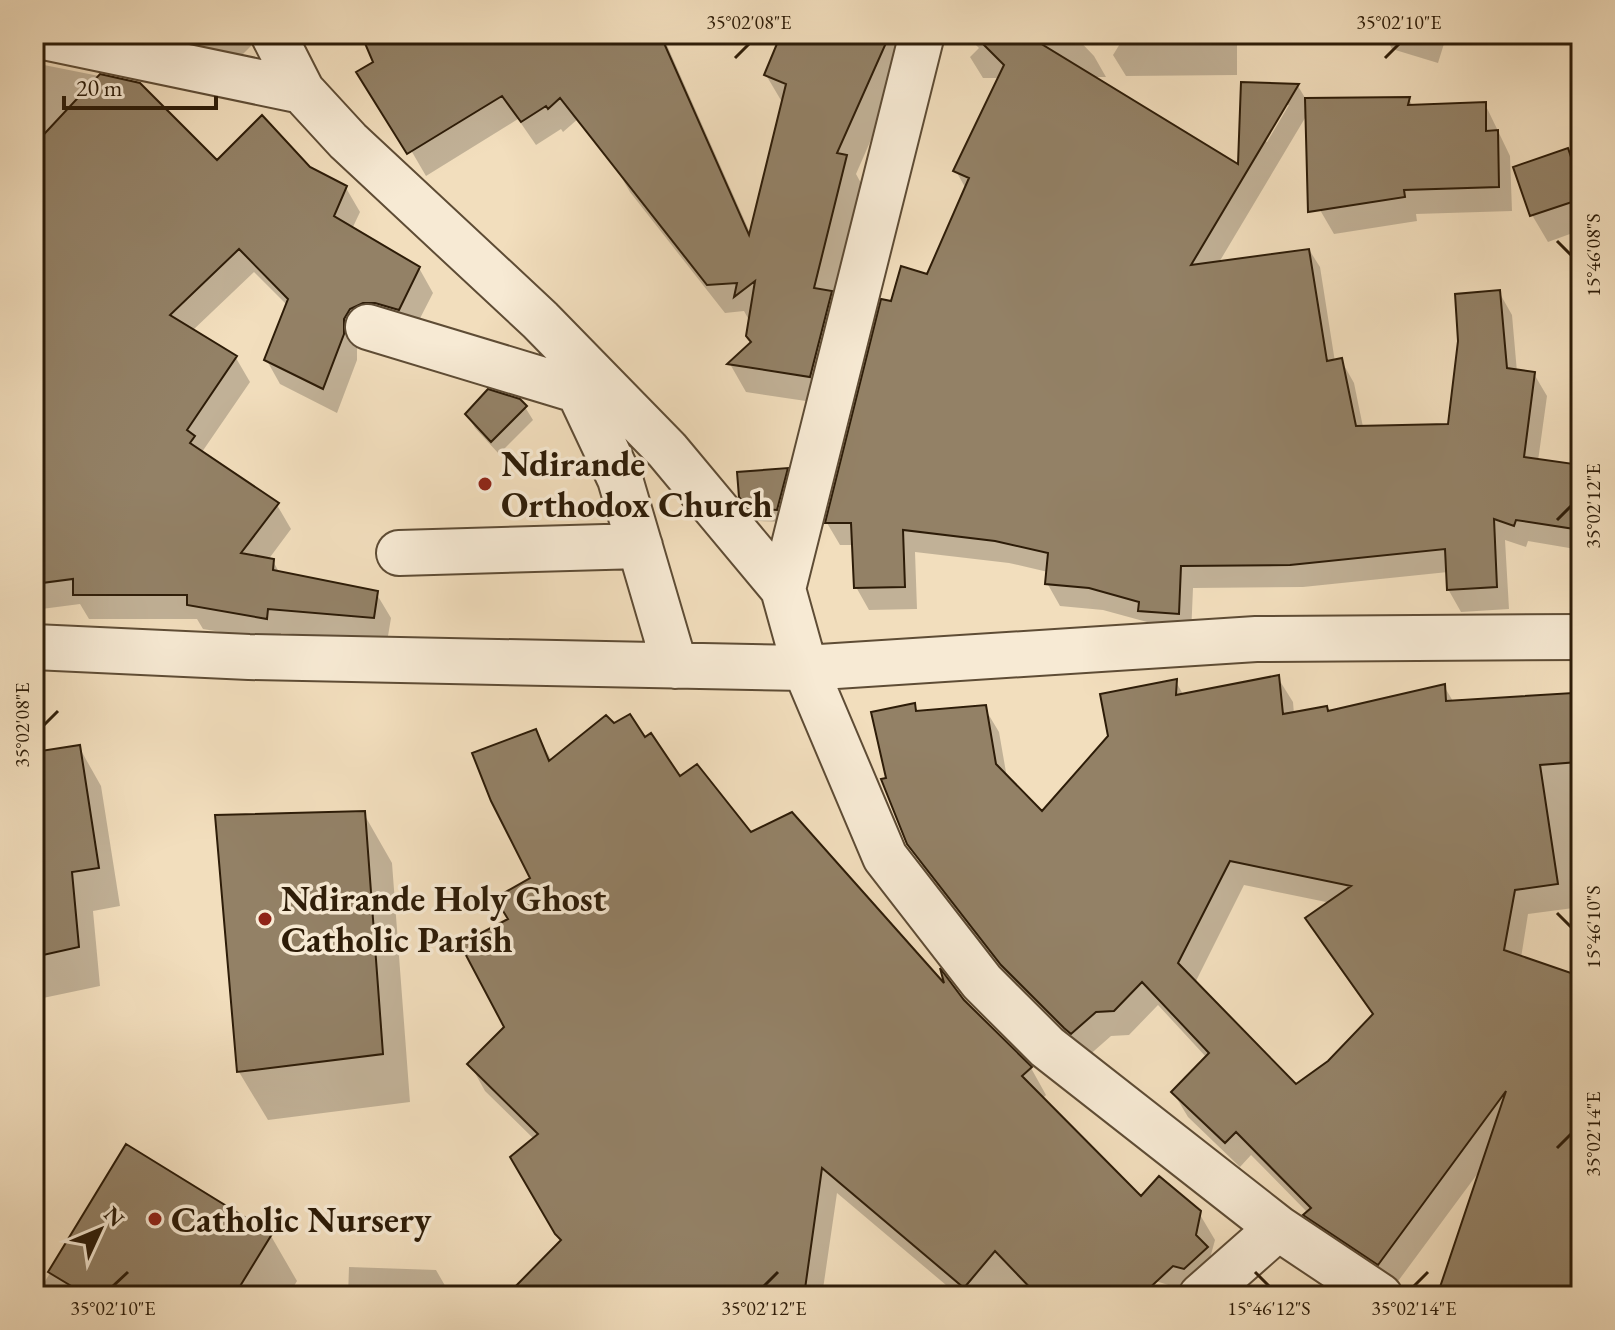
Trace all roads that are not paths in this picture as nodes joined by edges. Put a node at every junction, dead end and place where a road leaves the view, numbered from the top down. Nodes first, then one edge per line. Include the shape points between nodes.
1 (273, 34) edge
2 (922, 34) edge
3 (39, 36) dead end
4 (302, 91) junction
5 (368, 327) dead end
6 (640, 546) junction
7 (399, 553) dead end
8 (783, 589) junction
9 (1581, 637) edge
10 (34, 647) edge
11 (675, 666) junction
12 (805, 668) junction
13 (1278, 1228) junction
14 (1201, 1296) edge
15 (1380, 1296) edge

1 - 4 street
2 - 8 street
3 - 4 street
4 - 8 street via 667,450
5 - 6 street via 578,391 620,479
6 - 7 street
6 - 11 street
8 - 12 street
9 - 12 street via 1256,639
10 - 11 street
11 - 12 street
12 - 13 street via 885,857 982,982 1047,1047
13 - 14 street
13 - 15 street

